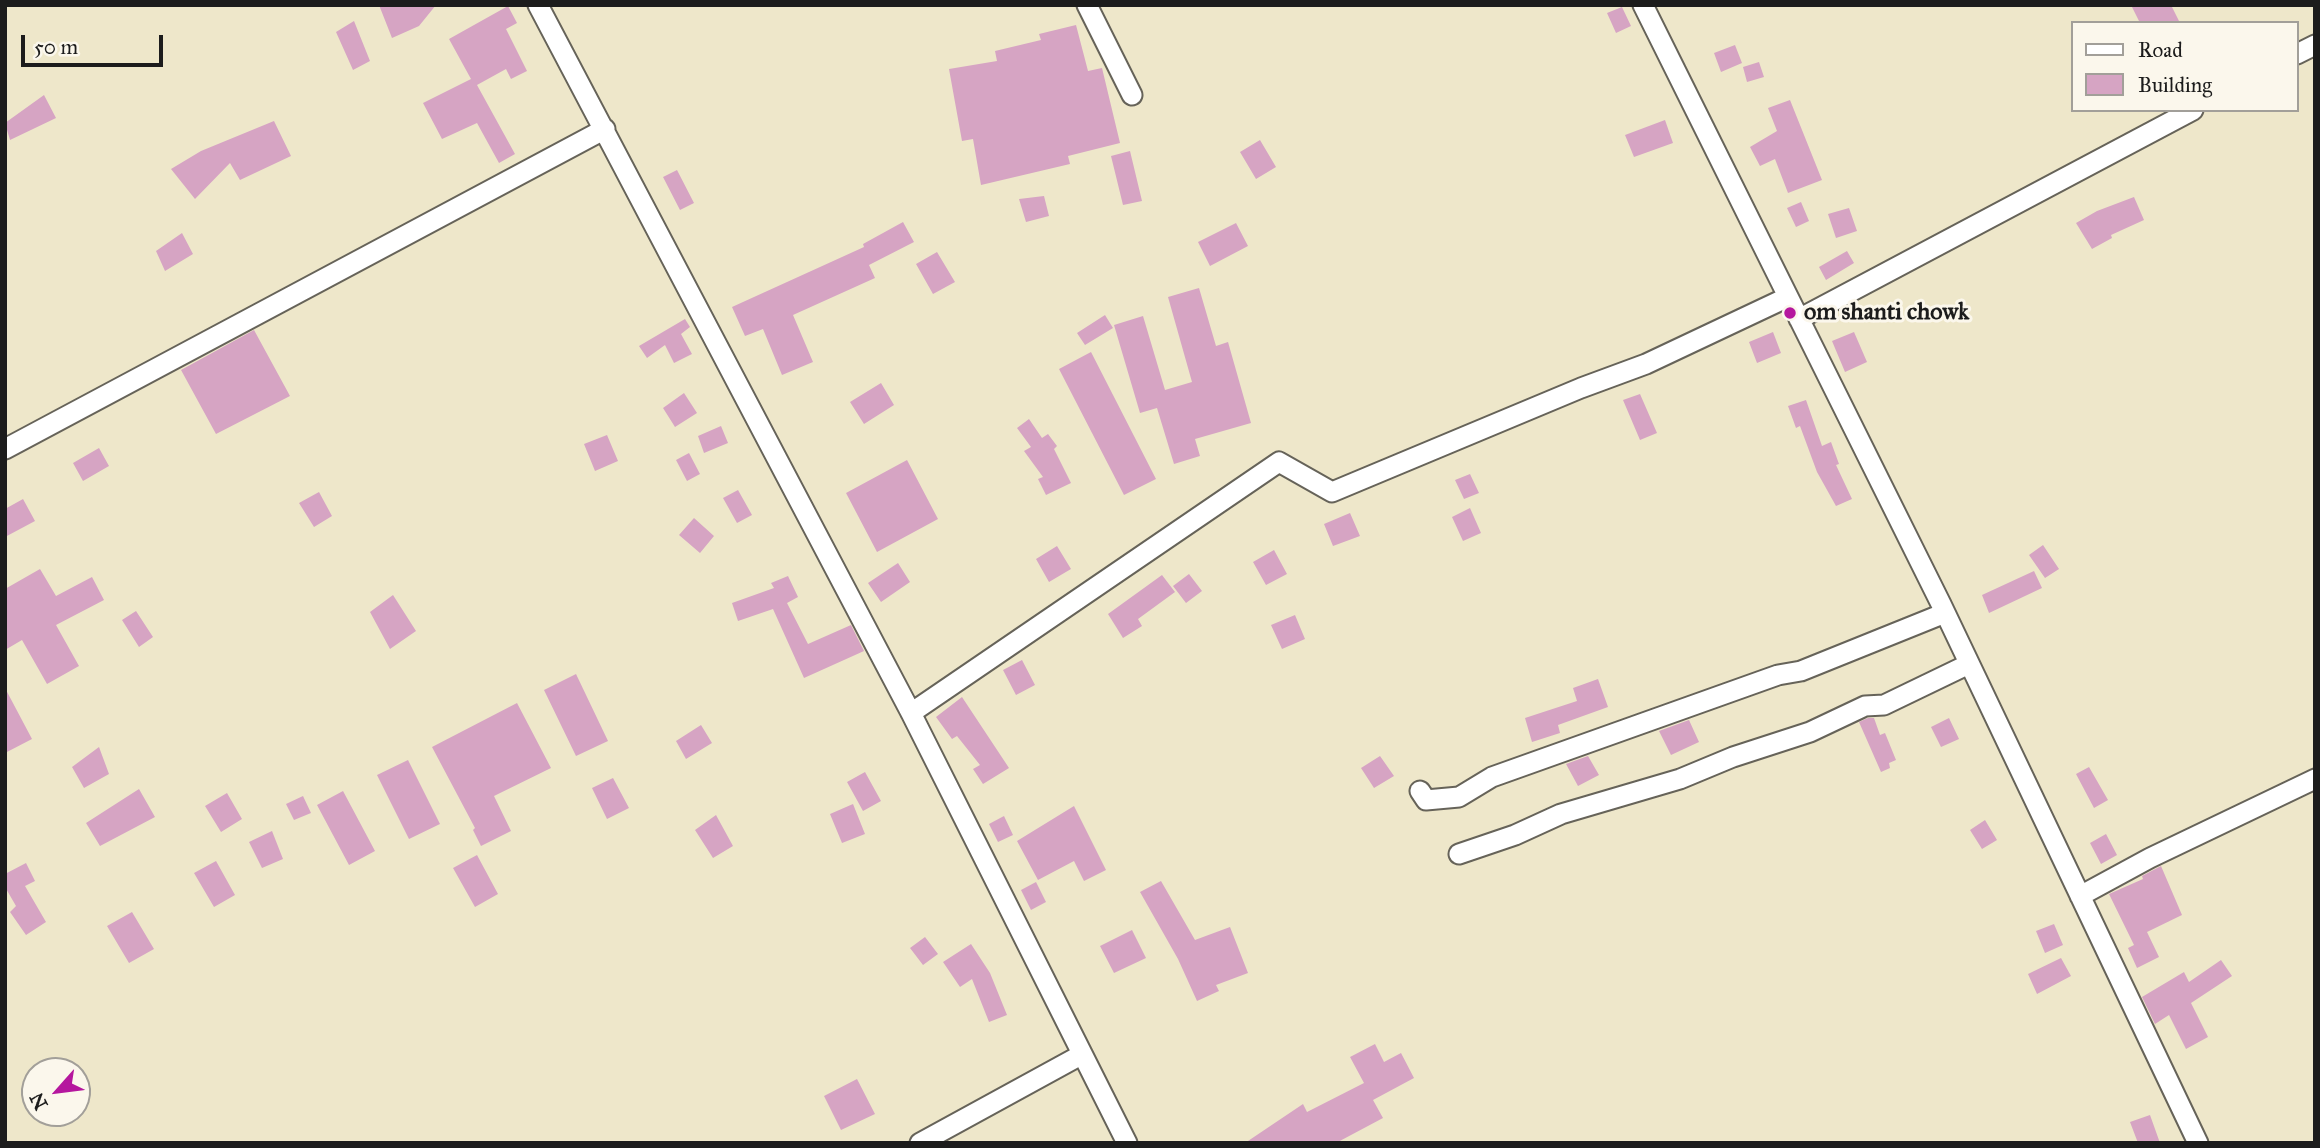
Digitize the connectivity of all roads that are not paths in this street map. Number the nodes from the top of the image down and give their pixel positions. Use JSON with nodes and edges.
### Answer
{"nodes":[{"id":1,"x":538,"y":5,"type":"edge"},
{"id":2,"x":1087,"y":5,"type":"edge"},
{"id":3,"x":1643,"y":5,"type":"edge"},
{"id":4,"x":2315,"y":45,"type":"edge"},
{"id":5,"x":2299,"y":53,"type":"edge"},
{"id":6,"x":1132,"y":95,"type":"dead end"},
{"id":7,"x":2189,"y":112,"type":"edge"},
{"id":8,"x":605,"y":129,"type":"junction"},
{"id":9,"x":1788,"y":297,"type":"junction"},
{"id":10,"x":1799,"y":319,"type":"junction"},
{"id":11,"x":5,"y":449,"type":"edge"},
{"id":12,"x":1945,"y":613,"type":"junction"},
{"id":13,"x":1969,"y":664,"type":"junction"},
{"id":14,"x":911,"y":713,"type":"junction"},
{"id":15,"x":2315,"y":779,"type":"edge"},
{"id":16,"x":1420,"y":791,"type":"dead end"},
{"id":17,"x":1459,"y":855,"type":"dead end"},
{"id":18,"x":2080,"y":896,"type":"junction"},
{"id":19,"x":1081,"y":1055,"type":"junction"},
{"id":20,"x":920,"y":1143,"type":"edge"},
{"id":21,"x":1128,"y":1143,"type":"edge"},
{"id":22,"x":2198,"y":1143,"type":"edge"}],
"edges":[{"from":1,"to":8,"type":"street"},
{"from":2,"to":6,"type":"street"},
{"from":3,"to":9,"type":"street"},
{"from":4,"to":5,"type":"street"},
{"from":7,"to":10,"type":"street"},
{"from":8,"to":11,"type":"street"},
{"from":8,"to":14,"type":"street"},
{"from":9,"to":10,"type":"street"},
{"from":9,"to":14,"type":"street"},
{"from":10,"to":12,"type":"street"},
{"from":12,"to":13,"type":"street"},
{"from":12,"to":16,"type":"street"},
{"from":13,"to":17,"type":"street"},
{"from":13,"to":18,"type":"street"},
{"from":14,"to":19,"type":"street"},
{"from":15,"to":18,"type":"street"},
{"from":18,"to":22,"type":"street"},
{"from":19,"to":20,"type":"street"},
{"from":19,"to":21,"type":"street"}]}
